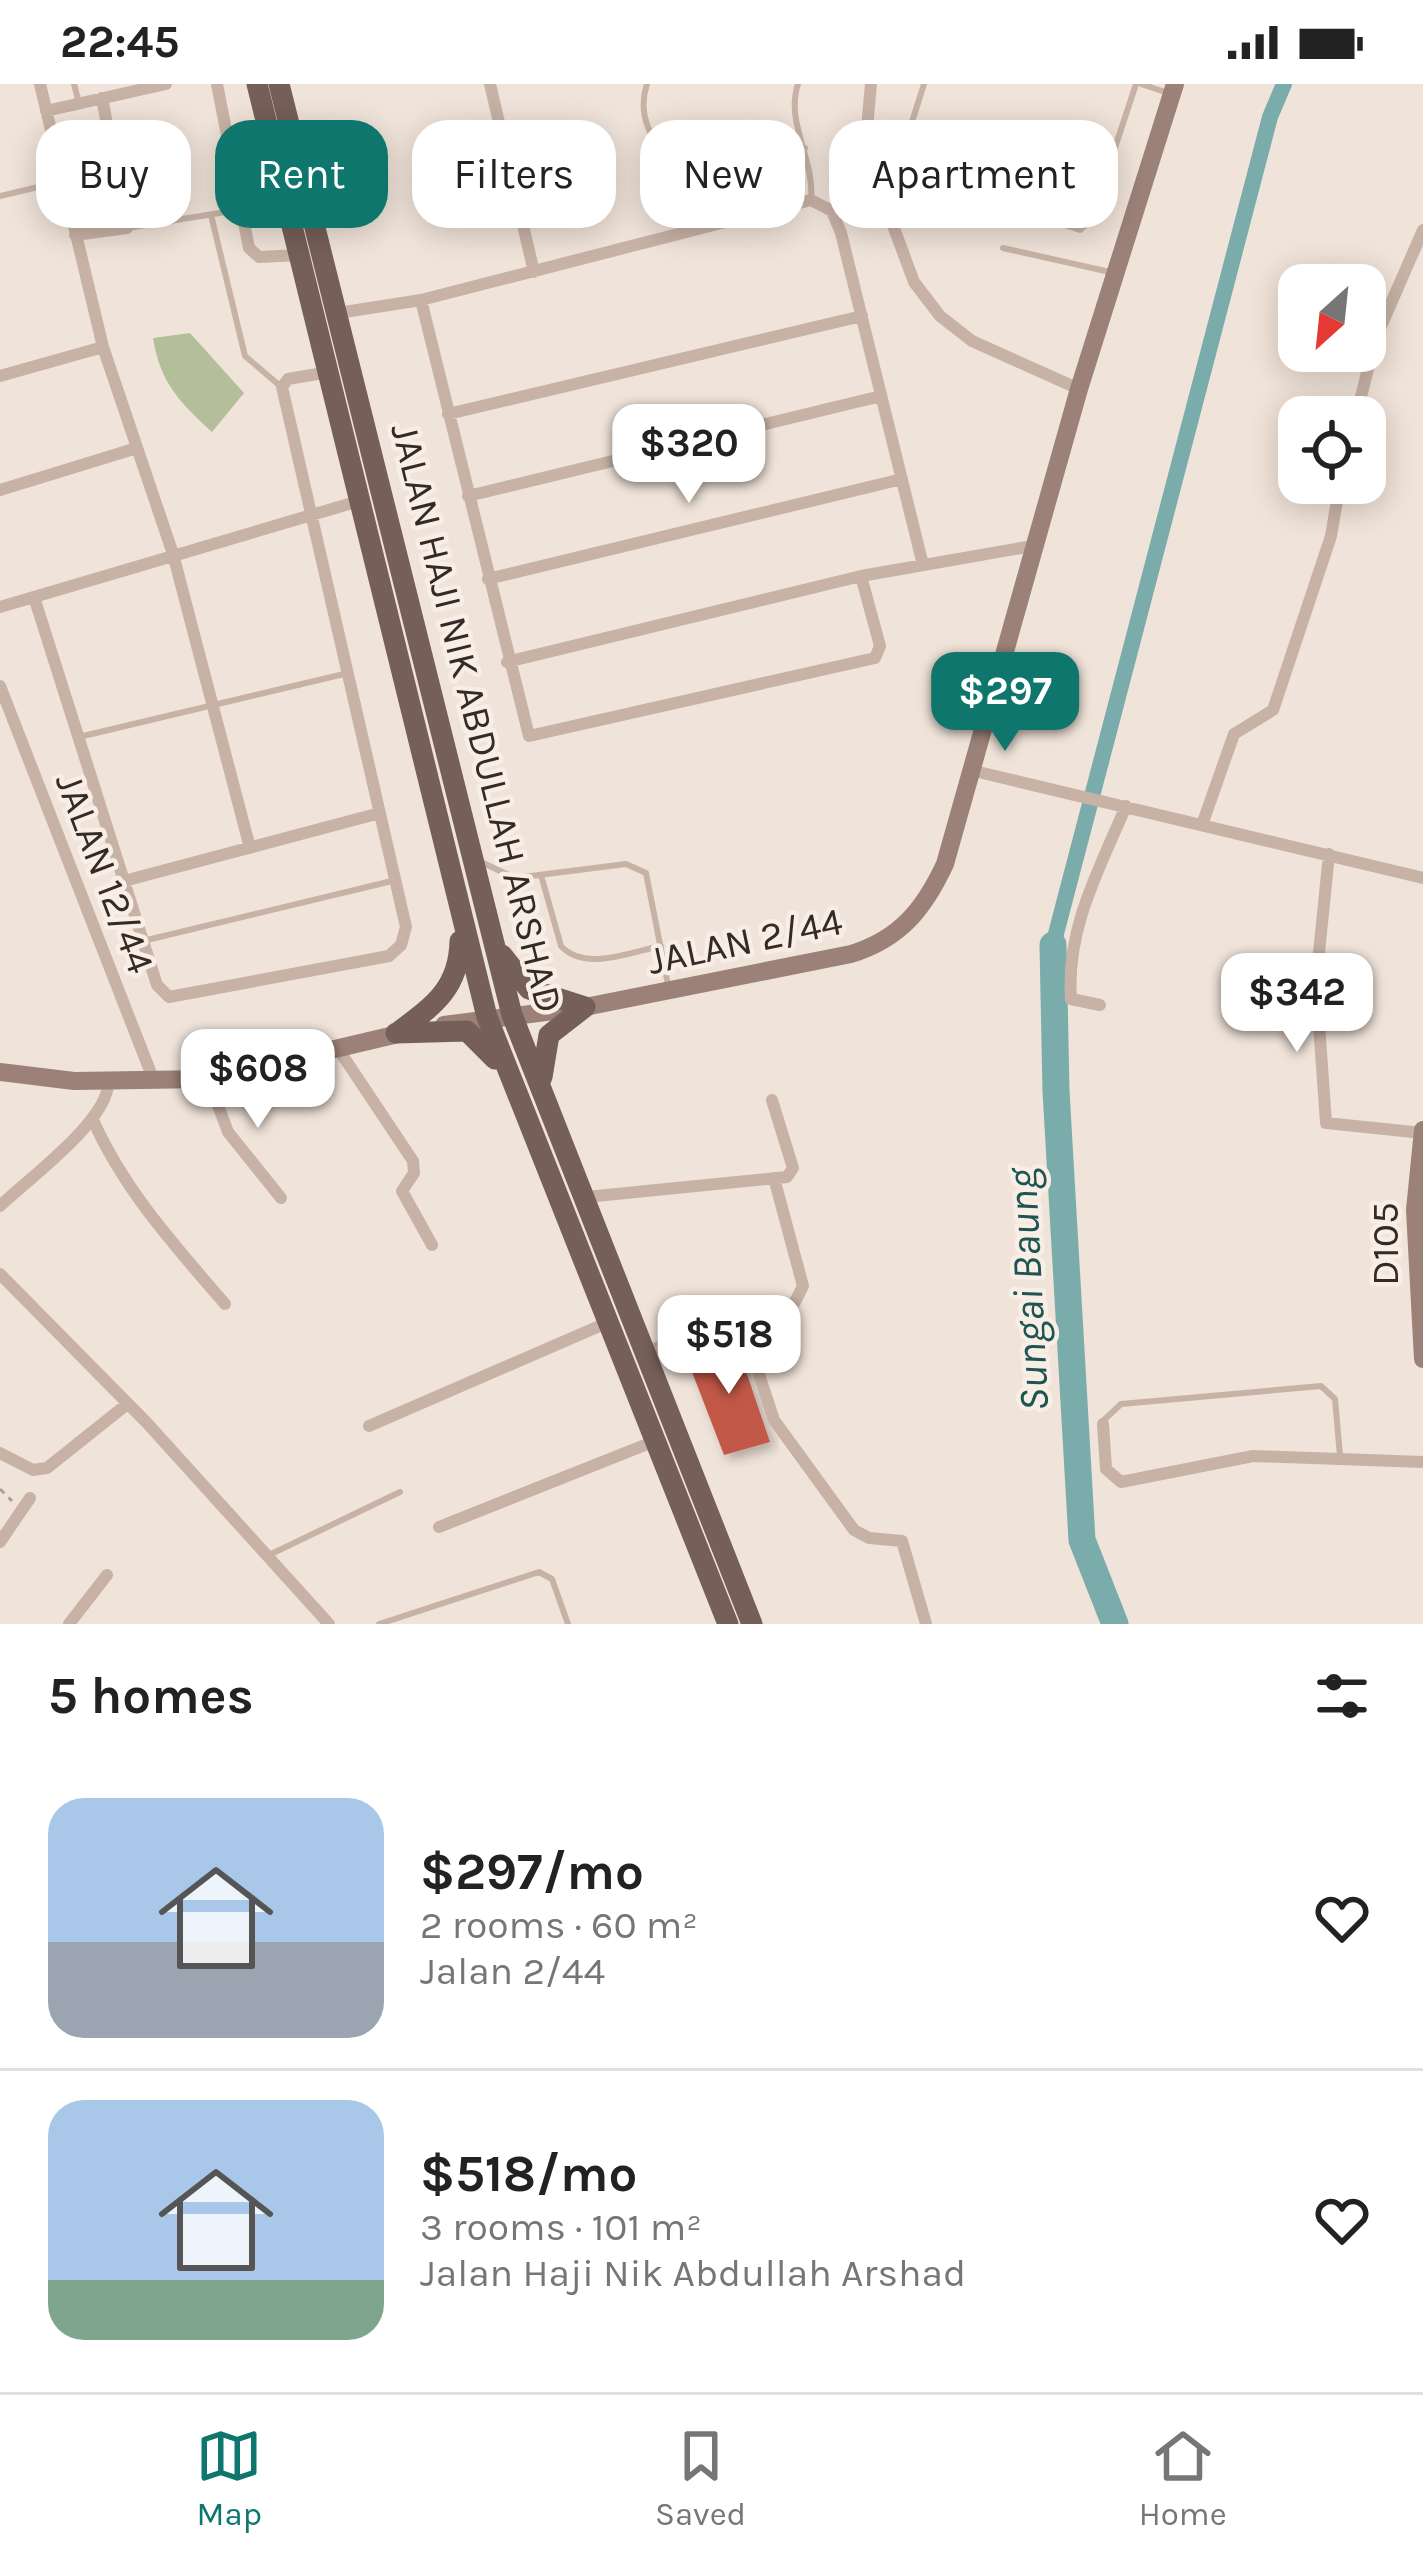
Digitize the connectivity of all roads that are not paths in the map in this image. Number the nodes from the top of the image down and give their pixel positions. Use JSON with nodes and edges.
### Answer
{"nodes":[{"id":1,"x":40,"y":84,"type":"edge"},
{"id":2,"x":74,"y":84,"type":"edge"},
{"id":3,"x":166,"y":84,"type":"edge"},
{"id":4,"x":217,"y":84,"type":"edge"},
{"id":5,"x":257,"y":84,"type":"edge"},
{"id":6,"x":279,"y":84,"type":"edge"},
{"id":7,"x":490,"y":84,"type":"edge"},
{"id":8,"x":647,"y":84,"type":"edge"},
{"id":9,"x":798,"y":84,"type":"edge"},
{"id":10,"x":871,"y":84,"type":"edge"},
{"id":11,"x":924,"y":84,"type":"edge"},
{"id":12,"x":1138,"y":84,"type":"edge"},
{"id":13,"x":1173,"y":89,"type":"edge"},
{"id":14,"x":102,"y":98,"type":"junction"},
{"id":15,"x":80,"y":103,"type":"junction"},
{"id":16,"x":46,"y":111,"type":"junction"},
{"id":17,"x":48,"y":120,"type":"edge"},
{"id":18,"x":106,"y":120,"type":"edge"},
{"id":19,"x":224,"y":120,"type":"edge"},
{"id":20,"x":642,"y":120,"type":"edge"},
{"id":21,"x":795,"y":120,"type":"edge"},
{"id":22,"x":805,"y":148,"type":"edge"},
{"id":23,"x":36,"y":187,"type":"edge"},
{"id":24,"x":0,"y":196,"type":"edge"},
{"id":25,"x":811,"y":200,"type":"junction"},
{"id":26,"x":215,"y":214,"type":"edge"},
{"id":27,"x":212,"y":215,"type":"junction"},
{"id":28,"x":191,"y":218,"type":"edge"},
{"id":29,"x":73,"y":228,"type":"edge"},
{"id":30,"x":128,"y":228,"type":"edge"},
{"id":31,"x":246,"y":228,"type":"edge"},
{"id":32,"x":1423,"y":230,"type":"edge"},
{"id":33,"x":75,"y":235,"type":"junction"},
{"id":34,"x":1003,"y":248,"type":"dead end"},
{"id":35,"x":300,"y":255,"type":"junction"},
{"id":36,"x":534,"y":272,"type":"junction"},
{"id":37,"x":1114,"y":273,"type":"junction"},
{"id":38,"x":421,"y":300,"type":"junction"},
{"id":39,"x":338,"y":313,"type":"junction"},
{"id":40,"x":862,"y":316,"type":"junction"},
{"id":41,"x":103,"y":346,"type":"junction"},
{"id":42,"x":329,"y":372,"type":"junction"},
{"id":43,"x":0,"y":376,"type":"edge"},
{"id":44,"x":282,"y":387,"type":"junction"},
{"id":45,"x":1079,"y":389,"type":"junction"},
{"id":46,"x":881,"y":396,"type":"junction"},
{"id":47,"x":1361,"y":396,"type":"edge"},
{"id":48,"x":448,"y":414,"type":"junction"},
{"id":49,"x":137,"y":448,"type":"junction"},
{"id":50,"x":902,"y":479,"type":"junction"},
{"id":51,"x":0,"y":490,"type":"edge"},
{"id":52,"x":468,"y":496,"type":"junction"},
{"id":53,"x":359,"y":501,"type":"junction"},
{"id":54,"x":1336,"y":504,"type":"edge"},
{"id":55,"x":312,"y":514,"type":"junction"},
{"id":56,"x":1039,"y":545,"type":"junction"},
{"id":57,"x":173,"y":554,"type":"junction"},
{"id":58,"x":923,"y":565,"type":"junction"},
{"id":59,"x":861,"y":576,"type":"junction"},
{"id":60,"x":488,"y":579,"type":"junction"},
{"id":61,"x":34,"y":597,"type":"junction"},
{"id":62,"x":0,"y":607,"type":"edge"},
{"id":63,"x":507,"y":662,"type":"junction"},
{"id":64,"x":348,"y":673,"type":"junction"},
{"id":65,"x":0,"y":686,"type":"edge"},
{"id":66,"x":212,"y":705,"type":"junction"},
{"id":67,"x":79,"y":736,"type":"junction"},
{"id":68,"x":970,"y":770,"type":"junction"},
{"id":69,"x":1126,"y":806,"type":"junction"},
{"id":70,"x":380,"y":814,"type":"junction"},
{"id":71,"x":1203,"y":822,"type":"junction"},
{"id":72,"x":250,"y":848,"type":"junction"},
{"id":73,"x":1329,"y":854,"type":"junction"},
{"id":74,"x":472,"y":857,"type":"junction"},
{"id":75,"x":541,"y":874,"type":"junction"},
{"id":76,"x":1423,"y":878,"type":"edge"},
{"id":77,"x":395,"y":880,"type":"junction"},
{"id":78,"x":124,"y":881,"type":"junction"},
{"id":79,"x":460,"y":910,"type":"junction"},
{"id":80,"x":488,"y":934,"type":"junction"},
{"id":81,"x":143,"y":941,"type":"junction"},
{"id":82,"x":661,"y":946,"type":"junction"},
{"id":83,"x":669,"y":991,"type":"junction"},
{"id":84,"x":1100,"y":1005,"type":"dead end"},
{"id":85,"x":585,"y":1007,"type":"junction"},
{"id":86,"x":512,"y":1016,"type":"junction"},
{"id":87,"x":487,"y":1017,"type":"junction"},
{"id":88,"x":397,"y":1033,"type":"junction"},
{"id":89,"x":338,"y":1047,"type":"junction"},
{"id":90,"x":0,"y":1072,"type":"edge"},
{"id":91,"x":208,"y":1079,"type":"junction"},
{"id":92,"x":108,"y":1082,"type":"junction"},
{"id":93,"x":154,"y":1082,"type":"junction"},
{"id":94,"x":542,"y":1088,"type":"junction"},
{"id":95,"x":520,"y":1100,"type":"junction"},
{"id":96,"x":772,"y":1100,"type":"dead end"},
{"id":97,"x":93,"y":1120,"type":"junction"},
{"id":98,"x":1423,"y":1132,"type":"edge"},
{"id":99,"x":774,"y":1178,"type":"junction"},
{"id":100,"x":281,"y":1198,"type":"dead end"},
{"id":101,"x":586,"y":1198,"type":"junction"},
{"id":102,"x":0,"y":1206,"type":"edge"},
{"id":103,"x":1419,"y":1221,"type":"edge"},
{"id":104,"x":432,"y":1245,"type":"dead end"},
{"id":105,"x":0,"y":1274,"type":"edge"},
{"id":106,"x":225,"y":1304,"type":"dead end"},
{"id":107,"x":741,"y":1320,"type":"junction"},
{"id":108,"x":612,"y":1321,"type":"junction"},
{"id":109,"x":645,"y":1352,"type":"junction"},
{"id":110,"x":1423,"y":1359,"type":"edge"},
{"id":111,"x":126,"y":1405,"type":"junction"},
{"id":112,"x":1103,"y":1424,"type":"joint"},
{"id":113,"x":369,"y":1426,"type":"dead end"},
{"id":114,"x":656,"y":1441,"type":"junction"},
{"id":115,"x":0,"y":1453,"type":"edge"},
{"id":116,"x":1340,"y":1456,"type":"junction"},
{"id":117,"x":1423,"y":1462,"type":"edge"},
{"id":118,"x":400,"y":1492,"type":"dead end"},
{"id":119,"x":30,"y":1498,"type":"dead end"},
{"id":120,"x":440,"y":1527,"type":"dead end"},
{"id":121,"x":0,"y":1542,"type":"edge"},
{"id":122,"x":268,"y":1556,"type":"junction"},
{"id":123,"x":107,"y":1576,"type":"dead end"},
{"id":124,"x":69,"y":1624,"type":"edge"},
{"id":125,"x":329,"y":1624,"type":"edge"},
{"id":126,"x":379,"y":1624,"type":"edge"},
{"id":127,"x":568,"y":1624,"type":"edge"},
{"id":128,"x":728,"y":1624,"type":"edge"},
{"id":129,"x":752,"y":1624,"type":"edge"},
{"id":130,"x":926,"y":1624,"type":"edge"}],
"edges":[{"from":1,"to":16,"type":"street"},
{"from":2,"to":15,"type":"lane"},
{"from":3,"to":14,"type":"street"},
{"from":4,"to":19,"type":"street"},
{"from":5,"to":35,"type":"main road","name":"JALAN HAJI NIK ABDULLAH ARSHAD"},
{"from":6,"to":39,"type":"main road","name":"JALAN HAJI NIK ABDULLAH ARSHAD"},
{"from":7,"to":36,"type":"street"},
{"from":8,"to":20,"type":"lane"},
{"from":9,"to":21,"type":"lane"},
{"from":10,"to":45,"type":"street"},
{"from":11,"to":12,"type":"lane"},
{"from":12,"to":13,"type":"lane"},
{"from":13,"to":37,"type":"street","name":"JALAN 2/44"},
{"from":14,"to":15,"type":"street"},
{"from":14,"to":18,"type":"street"},
{"from":15,"to":16,"type":"street"},
{"from":16,"to":17,"type":"street"},
{"from":22,"to":25,"type":"lane"},
{"from":23,"to":24,"type":"lane"},
{"from":25,"to":36,"type":"street"},
{"from":25,"to":40,"type":"street"},
{"from":26,"to":27,"type":"lane"},
{"from":27,"to":28,"type":"lane"},
{"from":27,"to":44,"type":"lane"},
{"from":29,"to":33,"type":"street"},
{"from":30,"to":33,"type":"street"},
{"from":31,"to":35,"type":"street"},
{"from":32,"to":47,"type":"street"},
{"from":33,"to":41,"type":"street"},
{"from":34,"to":37,"type":"lane"},
{"from":35,"to":42,"type":"main road","name":"JALAN HAJI NIK ABDULLAH ARSHAD"},
{"from":36,"to":38,"type":"street"},
{"from":37,"to":45,"type":"street","name":"JALAN 2/44"},
{"from":38,"to":39,"type":"street"},
{"from":38,"to":48,"type":"street"},
{"from":39,"to":74,"type":"main road","name":"JALAN HAJI NIK ABDULLAH ARSHAD"},
{"from":40,"to":46,"type":"street"},
{"from":40,"to":48,"type":"street"},
{"from":41,"to":43,"type":"street"},
{"from":41,"to":49,"type":"street"},
{"from":42,"to":44,"type":"street"},
{"from":42,"to":53,"type":"main road","name":"JALAN HAJI NIK ABDULLAH ARSHAD"},
{"from":44,"to":55,"type":"street"},
{"from":45,"to":56,"type":"street","name":"JALAN 2/44"},
{"from":46,"to":50,"type":"street"},
{"from":46,"to":52,"type":"street"},
{"from":48,"to":52,"type":"street"},
{"from":49,"to":51,"type":"street"},
{"from":49,"to":57,"type":"street"},
{"from":50,"to":58,"type":"street"},
{"from":50,"to":60,"type":"street"},
{"from":52,"to":60,"type":"street"},
{"from":53,"to":55,"type":"street"},
{"from":53,"to":79,"type":"main road","name":"JALAN HAJI NIK ABDULLAH ARSHAD"},
{"from":54,"to":71,"type":"street"},
{"from":55,"to":57,"type":"street"},
{"from":55,"to":64,"type":"street"},
{"from":56,"to":58,"type":"street"},
{"from":56,"to":68,"type":"street","name":"JALAN 2/44"},
{"from":57,"to":61,"type":"street"},
{"from":57,"to":66,"type":"street"},
{"from":58,"to":59,"type":"street"},
{"from":59,"to":63,"type":"street"},
{"from":59,"to":63,"type":"street"},
{"from":60,"to":63,"type":"street"},
{"from":61,"to":62,"type":"street"},
{"from":61,"to":67,"type":"street"},
{"from":64,"to":66,"type":"lane"},
{"from":64,"to":70,"type":"street"},
{"from":65,"to":93,"type":"street","name":"JALAN 12/44"},
{"from":66,"to":67,"type":"lane"},
{"from":66,"to":72,"type":"street"},
{"from":67,"to":78,"type":"street"},
{"from":68,"to":69,"type":"street"},
{"from":68,"to":83,"type":"street","name":"JALAN 2/44"},
{"from":69,"to":71,"type":"street"},
{"from":69,"to":84,"type":"street"},
{"from":70,"to":72,"type":"street"},
{"from":70,"to":77,"type":"street"},
{"from":71,"to":73,"type":"street"},
{"from":72,"to":78,"type":"street"},
{"from":73,"to":76,"type":"street"},
{"from":73,"to":98,"type":"street"},
{"from":74,"to":75,"type":"lane"},
{"from":74,"to":80,"type":"main road","name":"JALAN HAJI NIK ABDULLAH ARSHAD"},
{"from":75,"to":82,"type":"lane"},
{"from":75,"to":82,"type":"lane"},
{"from":77,"to":81,"type":"lane"},
{"from":77,"to":81,"type":"street"},
{"from":78,"to":81,"type":"street"},
{"from":79,"to":87,"type":"main road","name":"JALAN HAJI NIK ABDULLAH ARSHAD"},
{"from":79,"to":88,"type":"main road"},
{"from":80,"to":85,"type":"main road"},
{"from":80,"to":86,"type":"main road","name":"JALAN HAJI NIK ABDULLAH ARSHAD"},
{"from":82,"to":83,"type":"lane"},
{"from":83,"to":85,"type":"street","name":"JALAN 2/44"},
{"from":85,"to":86,"type":"street","name":"JALAN 2/44"},
{"from":85,"to":94,"type":"main road"},
{"from":86,"to":87,"type":"street","name":"JALAN 2/44"},
{"from":86,"to":94,"type":"main road","name":"JALAN HAJI NIK ABDULLAH ARSHAD"},
{"from":87,"to":88,"type":"street","name":"JALAN 2/44"},
{"from":87,"to":95,"type":"main road","name":"JALAN HAJI NIK ABDULLAH ARSHAD"},
{"from":88,"to":89,"type":"street","name":"JALAN 2/44"},
{"from":88,"to":95,"type":"main road"},
{"from":89,"to":91,"type":"street","name":"JALAN 2/44"},
{"from":89,"to":104,"type":"street"},
{"from":90,"to":92,"type":"street","name":"JALAN 2/44"},
{"from":91,"to":93,"type":"street","name":"JALAN 2/44"},
{"from":91,"to":100,"type":"street"},
{"from":92,"to":93,"type":"street","name":"JALAN 2/44"},
{"from":92,"to":97,"type":"street"},
{"from":94,"to":101,"type":"main road","name":"JALAN HAJI NIK ABDULLAH ARSHAD"},
{"from":95,"to":108,"type":"main road","name":"JALAN HAJI NIK ABDULLAH ARSHAD"},
{"from":96,"to":99,"type":"street"},
{"from":97,"to":102,"type":"street"},
{"from":97,"to":106,"type":"street"},
{"from":98,"to":103,"type":"street","name":"D105"},
{"from":99,"to":101,"type":"street"},
{"from":99,"to":107,"type":"street"},
{"from":101,"to":109,"type":"main road","name":"JALAN HAJI NIK ABDULLAH ARSHAD"},
{"from":103,"to":110,"type":"street","name":"D105"},
{"from":105,"to":111,"type":"street"},
{"from":107,"to":109,"type":"street"},
{"from":107,"to":130,"type":"street"},
{"from":108,"to":113,"type":"street"},
{"from":108,"to":114,"type":"main road","name":"JALAN HAJI NIK ABDULLAH ARSHAD"},
{"from":109,"to":129,"type":"main road","name":"JALAN HAJI NIK ABDULLAH ARSHAD"},
{"from":111,"to":115,"type":"street"},
{"from":111,"to":122,"type":"street"},
{"from":112,"to":116,"type":"street"},
{"from":112,"to":116,"type":"lane"},
{"from":114,"to":120,"type":"street"},
{"from":114,"to":128,"type":"main road","name":"JALAN HAJI NIK ABDULLAH ARSHAD"},
{"from":116,"to":117,"type":"street"},
{"from":118,"to":122,"type":"lane"},
{"from":119,"to":121,"type":"street"},
{"from":122,"to":125,"type":"street"},
{"from":123,"to":124,"type":"street"},
{"from":126,"to":127,"type":"lane"}]}
